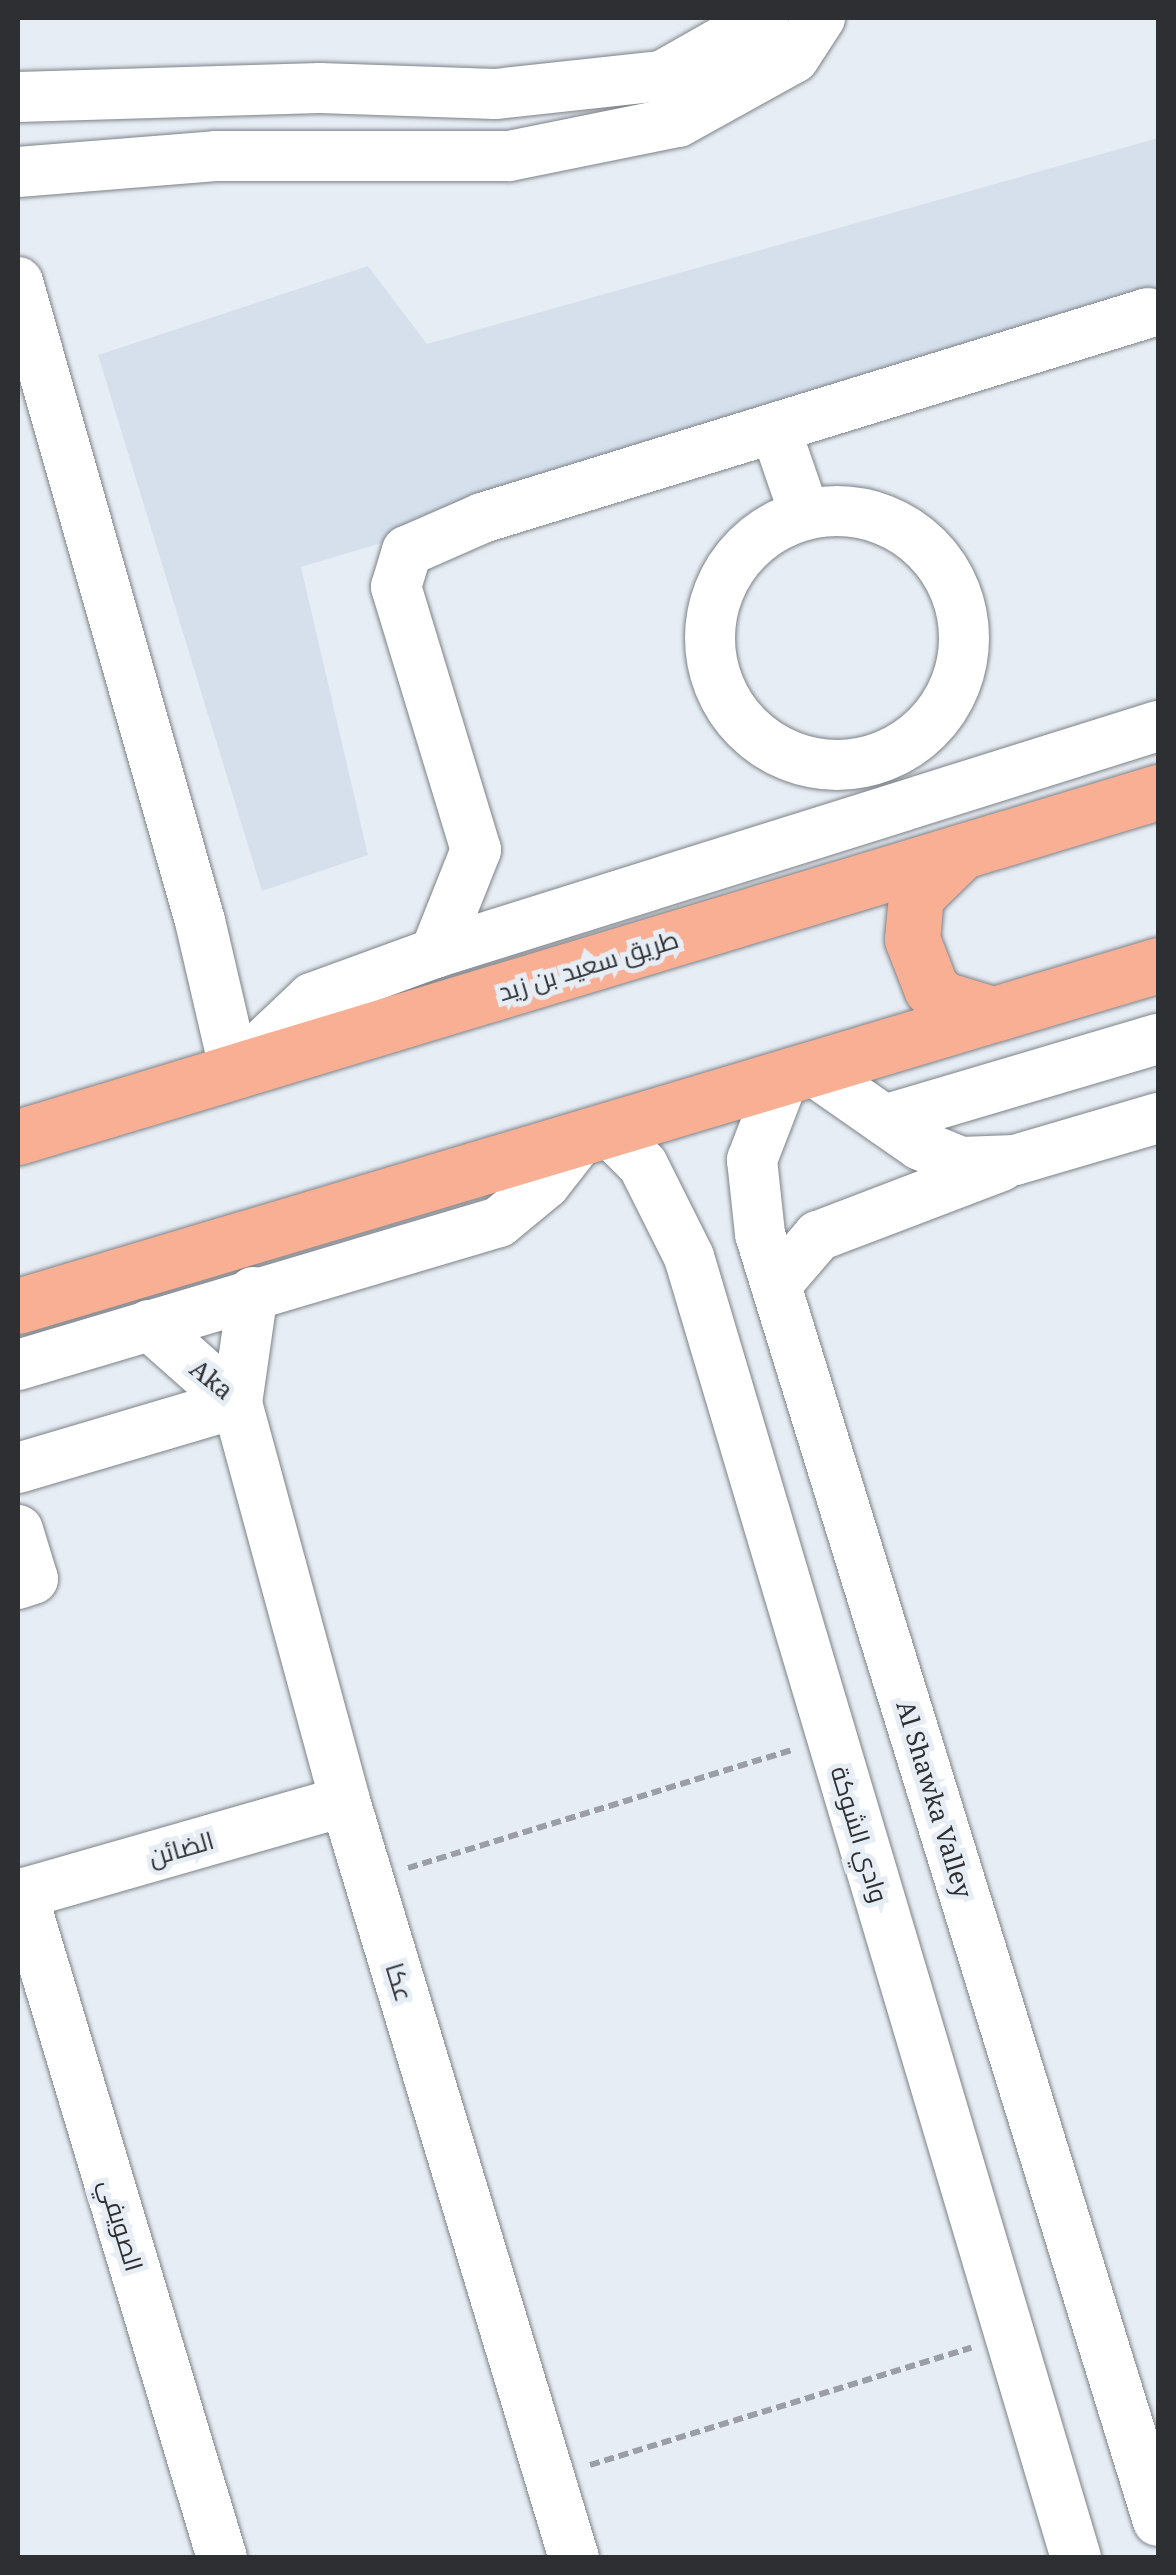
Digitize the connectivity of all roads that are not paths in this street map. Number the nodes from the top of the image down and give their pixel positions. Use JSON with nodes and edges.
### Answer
{"nodes":[{"id":1,"x":764,"y":18,"type":"edge"},
{"id":2,"x":820,"y":18,"type":"edge"},
{"id":3,"x":18,"y":98,"type":"edge"},
{"id":4,"x":18,"y":172,"type":"edge"},
{"id":5,"x":18,"y":282,"type":"edge"},
{"id":6,"x":1155,"y":315,"type":"edge"},
{"id":7,"x":776,"y":428,"type":"junction"},
{"id":8,"x":805,"y":514,"type":"junction"},
{"id":9,"x":1158,"y":726,"type":"edge"},
{"id":10,"x":867,"y":763,"type":"junction"},
{"id":11,"x":1158,"y":792,"type":"edge"},
{"id":12,"x":885,"y":812,"type":"junction"},
{"id":13,"x":962,"y":852,"type":"junction"},
{"id":14,"x":435,"y":952,"type":"junction"},
{"id":15,"x":1158,"y":965,"type":"edge"},
{"id":16,"x":992,"y":1014,"type":"junction"},
{"id":17,"x":1158,"y":1039,"type":"edge"},
{"id":18,"x":235,"y":1072,"type":"junction"},
{"id":19,"x":798,"y":1073,"type":"junction"},
{"id":20,"x":1158,"y":1118,"type":"edge"},
{"id":21,"x":884,"y":1120,"type":"junction"},
{"id":22,"x":594,"y":1134,"type":"junction"},
{"id":23,"x":18,"y":1137,"type":"edge"},
{"id":24,"x":1015,"y":1160,"type":"junction"},
{"id":25,"x":760,"y":1234,"type":"junction"},
{"id":26,"x":689,"y":1257,"type":"junction"},
{"id":27,"x":776,"y":1285,"type":"junction"},
{"id":28,"x":254,"y":1292,"type":"junction"},
{"id":29,"x":18,"y":1306,"type":"edge"},
{"id":30,"x":148,"y":1325,"type":"junction"},
{"id":31,"x":18,"y":1365,"type":"edge"},
{"id":32,"x":237,"y":1402,"type":"junction"},
{"id":33,"x":18,"y":1468,"type":"edge"},
{"id":34,"x":18,"y":1530,"type":"edge"},
{"id":35,"x":18,"y":1584,"type":"edge"},
{"id":36,"x":345,"y":1800,"type":"junction"},
{"id":37,"x":20,"y":1894,"type":"edge"},
{"id":38,"x":1158,"y":2521,"type":"edge"},
{"id":39,"x":222,"y":2558,"type":"edge"},
{"id":40,"x":574,"y":2558,"type":"edge"},
{"id":41,"x":1076,"y":2558,"type":"edge"}],
"edges":[{"from":1,"to":3,"type":"street"},
{"from":2,"to":4,"type":"street"},
{"from":5,"to":18,"type":"street"},
{"from":6,"to":7,"type":"street"},
{"from":7,"to":8,"type":"street"},
{"from":7,"to":14,"type":"street"},
{"from":8,"to":10,"type":"street"},
{"from":8,"to":10,"type":"street"},
{"from":9,"to":12,"type":"street"},
{"from":10,"to":12,"type":"street"},
{"from":11,"to":13,"type":"main road","name":"طريق سعيد بن زيد"},
{"from":12,"to":14,"type":"street"},
{"from":13,"to":16,"type":"main road"},
{"from":13,"to":18,"type":"main road","name":"طريق سعيد بن زيد"},
{"from":14,"to":18,"type":"street"},
{"from":15,"to":16,"type":"main road"},
{"from":16,"to":19,"type":"main road"},
{"from":17,"to":21,"type":"street"},
{"from":18,"to":23,"type":"main road","name":"طريق سعيد بن زيد"},
{"from":19,"to":21,"type":"street"},
{"from":19,"to":22,"type":"main road"},
{"from":19,"to":25,"type":"street","name":"Al Shawka Valley"},
{"from":20,"to":24,"type":"street"},
{"from":21,"to":24,"type":"street"},
{"from":22,"to":26,"type":"street","name":"وادي الشوكة"},
{"from":22,"to":28,"type":"street"},
{"from":22,"to":29,"type":"main road"},
{"from":24,"to":27,"type":"street"},
{"from":25,"to":26,"type":"street"},
{"from":25,"to":27,"type":"street","name":"Al Shawka Valley"},
{"from":26,"to":41,"type":"street","name":"وادي الشوكة"},
{"from":27,"to":38,"type":"street","name":"Al Shawka Valley"},
{"from":28,"to":30,"type":"street"},
{"from":28,"to":32,"type":"street","name":"Aka"},
{"from":30,"to":31,"type":"street"},
{"from":30,"to":32,"type":"street","name":"Aka"},
{"from":32,"to":33,"type":"street"},
{"from":32,"to":36,"type":"street","name":"عكا"},
{"from":34,"to":35,"type":"street"},
{"from":36,"to":37,"type":"street","name":"الضائن"},
{"from":36,"to":40,"type":"street","name":"عكا"},
{"from":37,"to":39,"type":"street","name":"الصويفي"}]}
